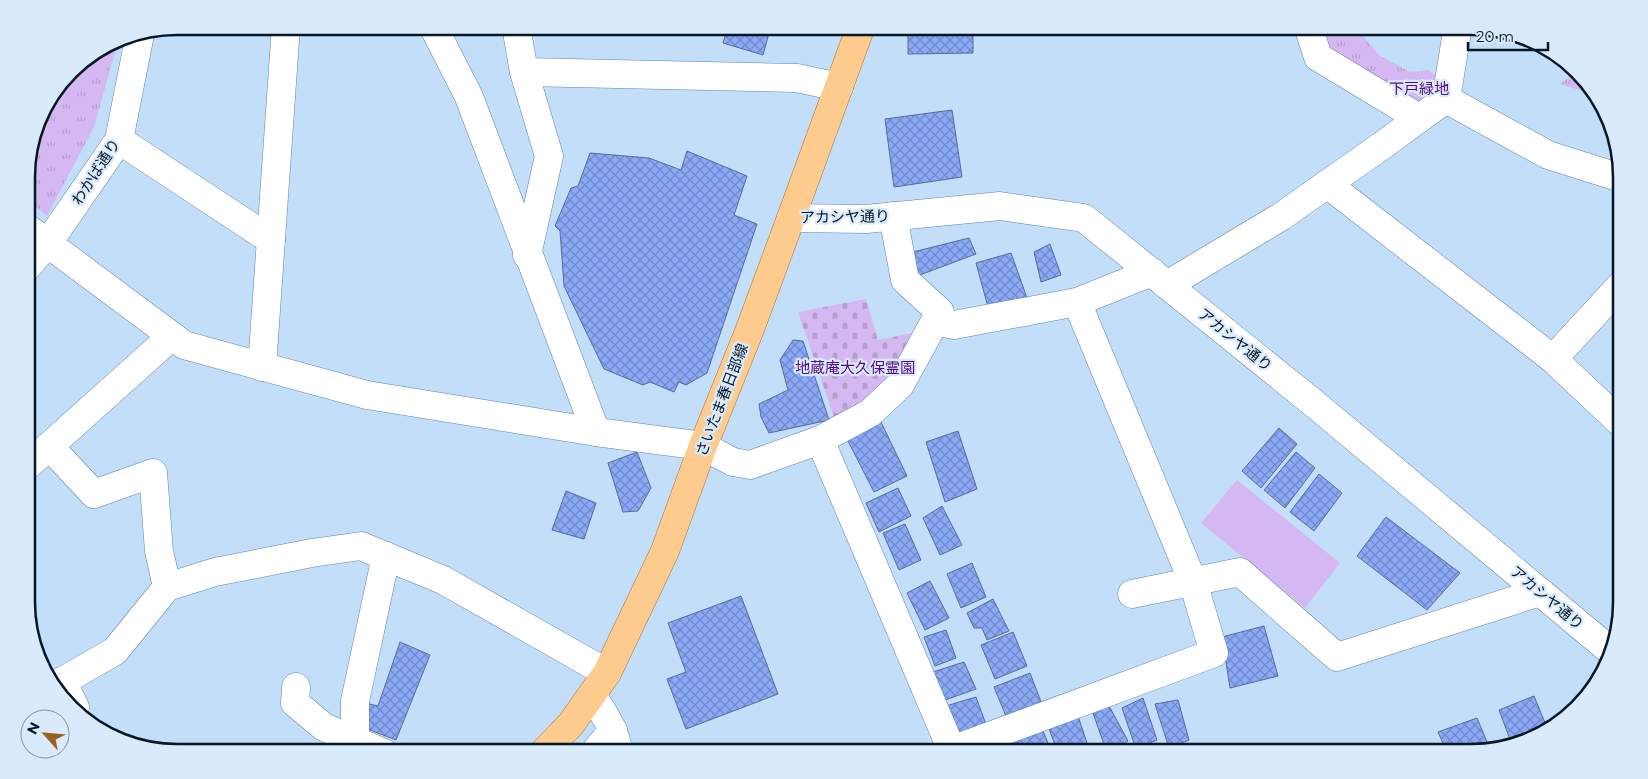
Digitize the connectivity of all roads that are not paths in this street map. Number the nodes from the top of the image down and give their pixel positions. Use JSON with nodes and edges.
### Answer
{"nodes":[{"id":1,"x":285,"y":35,"type":"edge"},
{"id":2,"x":438,"y":35,"type":"edge"},
{"id":3,"x":518,"y":35,"type":"edge"},
{"id":4,"x":857,"y":35,"type":"edge"},
{"id":5,"x":1311,"y":35,"type":"edge"},
{"id":6,"x":1456,"y":35,"type":"edge"},
{"id":7,"x":139,"y":41,"type":"edge"},
{"id":8,"x":524,"y":72,"type":"junction"},
{"id":9,"x":839,"y":87,"type":"junction"},
{"id":10,"x":1446,"y":98,"type":"junction"},
{"id":11,"x":1420,"y":118,"type":"junction"},
{"id":12,"x":119,"y":140,"type":"junction"},
{"id":13,"x":1613,"y":176,"type":"edge"},
{"id":14,"x":1327,"y":184,"type":"junction"},
{"id":15,"x":893,"y":216,"type":"junction"},
{"id":16,"x":791,"y":218,"type":"junction"},
{"id":17,"x":37,"y":235,"type":"edge"},
{"id":18,"x":272,"y":240,"type":"junction"},
{"id":19,"x":528,"y":255,"type":"junction"},
{"id":20,"x":1160,"y":279,"type":"junction"},
{"id":21,"x":1613,"y":294,"type":"edge"},
{"id":22,"x":1077,"y":302,"type":"junction"},
{"id":23,"x":935,"y":321,"type":"junction"},
{"id":24,"x":172,"y":336,"type":"junction"},
{"id":25,"x":1554,"y":359,"type":"junction"},
{"id":26,"x":262,"y":367,"type":"junction"},
{"id":27,"x":1613,"y":415,"type":"edge"},
{"id":28,"x":596,"y":432,"type":"junction"},
{"id":29,"x":820,"y":440,"type":"junction"},
{"id":30,"x":49,"y":446,"type":"junction"},
{"id":31,"x":703,"y":446,"type":"junction"},
{"id":32,"x":35,"y":459,"type":"edge"},
{"id":33,"x":386,"y":556,"type":"junction"},
{"id":34,"x":1193,"y":582,"type":"junction"},
{"id":35,"x":167,"y":587,"type":"junction"},
{"id":36,"x":1540,"y":592,"type":"junction"},
{"id":37,"x":1132,"y":594,"type":"dead end"},
{"id":38,"x":1605,"y":647,"type":"edge"},
{"id":39,"x":608,"y":672,"type":"junction"},
{"id":40,"x":60,"y":682,"type":"edge"},
{"id":41,"x":296,"y":687,"type":"dead end"},
{"id":42,"x":592,"y":696,"type":"junction"},
{"id":43,"x":355,"y":740,"type":"junction"},
{"id":44,"x":616,"y":741,"type":"edge"},
{"id":45,"x":364,"y":744,"type":"edge"},
{"id":46,"x":552,"y":744,"type":"edge"},
{"id":47,"x":949,"y":744,"type":"edge"},
{"id":48,"x":971,"y":744,"type":"edge"}],
"edges":[{"from":1,"to":18,"type":"street"},
{"from":2,"to":19,"type":"street"},
{"from":3,"to":8,"type":"street"},
{"from":4,"to":9,"type":"main road","name":"さいたま春日部線"},
{"from":5,"to":11,"type":"street"},
{"from":6,"to":10,"type":"street"},
{"from":7,"to":12,"type":"street","name":"わかば通り"},
{"from":8,"to":9,"type":"street"},
{"from":8,"to":19,"type":"street"},
{"from":9,"to":16,"type":"main road","name":"さいたま春日部線"},
{"from":10,"to":11,"type":"street"},
{"from":10,"to":13,"type":"street"},
{"from":11,"to":14,"type":"street"},
{"from":12,"to":17,"type":"street","name":"わかば通り"},
{"from":12,"to":18,"type":"street"},
{"from":14,"to":20,"type":"street"},
{"from":14,"to":25,"type":"street"},
{"from":15,"to":16,"type":"street","name":"アカシヤ通り"},
{"from":15,"to":20,"type":"street","name":"アカシヤ通り"},
{"from":15,"to":23,"type":"street"},
{"from":16,"to":31,"type":"main road","name":"さいたま春日部線"},
{"from":17,"to":24,"type":"street"},
{"from":18,"to":26,"type":"street"},
{"from":19,"to":28,"type":"street"},
{"from":20,"to":22,"type":"street"},
{"from":20,"to":36,"type":"street","name":"アカシヤ通り"},
{"from":21,"to":25,"type":"street"},
{"from":22,"to":23,"type":"street"},
{"from":22,"to":34,"type":"street"},
{"from":23,"to":29,"type":"street"},
{"from":24,"to":26,"type":"street"},
{"from":24,"to":30,"type":"street"},
{"from":25,"to":27,"type":"street"},
{"from":26,"to":28,"type":"street"},
{"from":28,"to":31,"type":"street"},
{"from":29,"to":31,"type":"street"},
{"from":29,"to":47,"type":"street"},
{"from":30,"to":32,"type":"street"},
{"from":30,"to":35,"type":"street"},
{"from":31,"to":39,"type":"main road","name":"さいたま春日部線"},
{"from":33,"to":35,"type":"street"},
{"from":33,"to":39,"type":"street"},
{"from":33,"to":43,"type":"street"},
{"from":34,"to":36,"type":"street"},
{"from":34,"to":37,"type":"street"},
{"from":34,"to":48,"type":"street"},
{"from":35,"to":40,"type":"street"},
{"from":36,"to":38,"type":"street","name":"アカシヤ通り"},
{"from":39,"to":42,"type":"main road","name":"さいたま春日部線"},
{"from":41,"to":43,"type":"street"},
{"from":42,"to":44,"type":"street"},
{"from":42,"to":46,"type":"main road","name":"さいたま春日部線"},
{"from":43,"to":45,"type":"street"}]}
